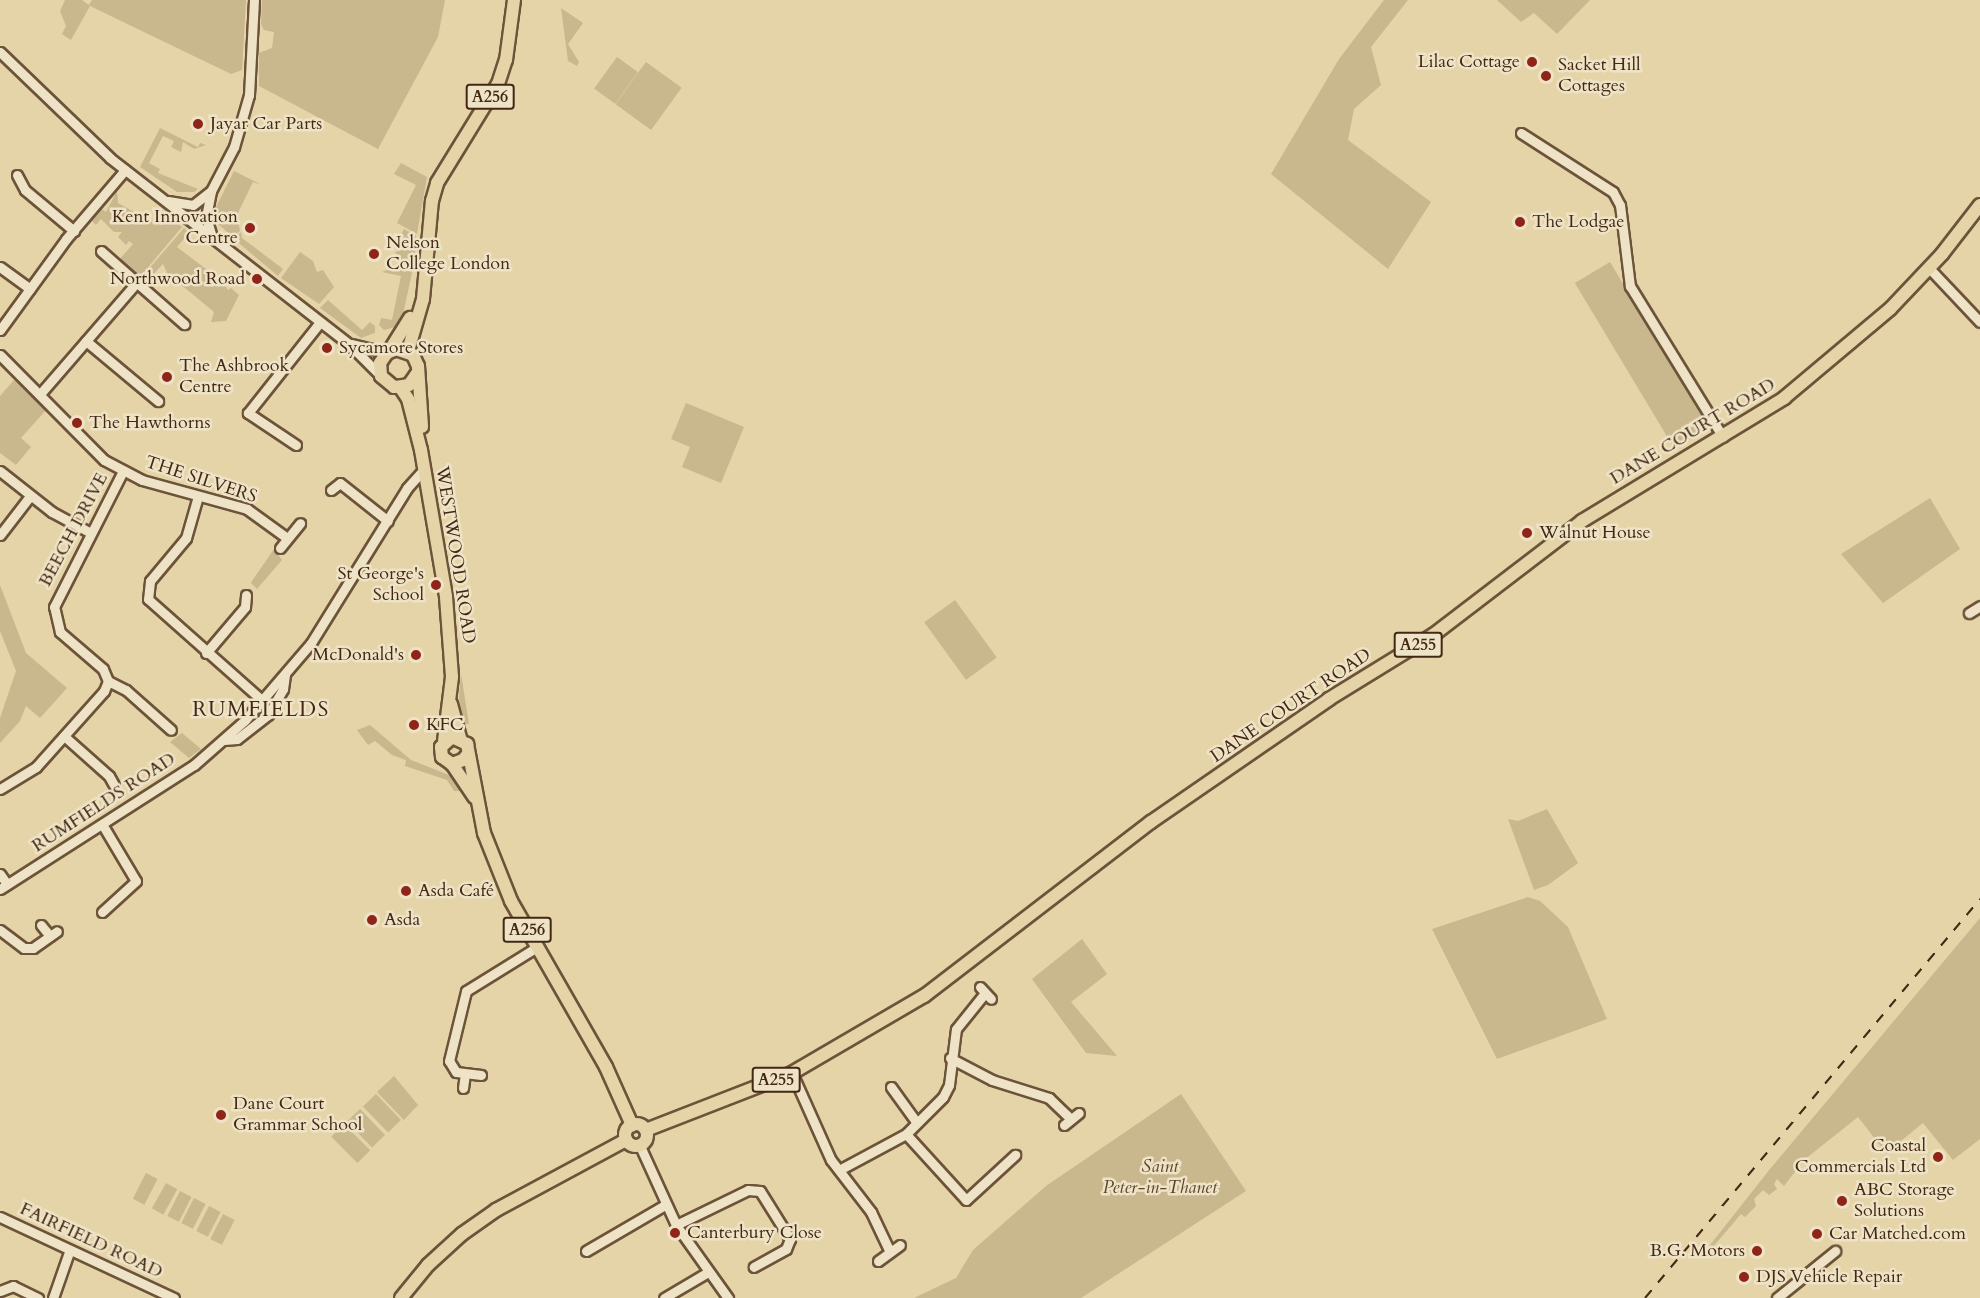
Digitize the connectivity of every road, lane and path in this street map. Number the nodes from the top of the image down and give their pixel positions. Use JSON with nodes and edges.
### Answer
{"nodes":[{"id":1,"x":254,"y":0,"type":"edge"},
{"id":2,"x":514,"y":0,"type":"edge"},
{"id":3,"x":0,"y":52,"type":"edge"},
{"id":4,"x":1521,"y":133,"type":"dead end"},
{"id":5,"x":126,"y":170,"type":"junction"},
{"id":6,"x":17,"y":175,"type":"dead end"},
{"id":7,"x":211,"y":191,"type":"junction"},
{"id":8,"x":163,"y":199,"type":"junction"},
{"id":9,"x":1980,"y":205,"type":"edge"},
{"id":10,"x":74,"y":231,"type":"junction"},
{"id":11,"x":212,"y":237,"type":"junction"},
{"id":12,"x":100,"y":251,"type":"dead end"},
{"id":13,"x":0,"y":267,"type":"edge"},
{"id":14,"x":1929,"y":268,"type":"junction"},
{"id":15,"x":136,"y":283,"type":"junction"},
{"id":16,"x":30,"y":290,"type":"junction"},
{"id":17,"x":422,"y":291,"type":"junction"},
{"id":18,"x":320,"y":321,"type":"junction"},
{"id":19,"x":1980,"y":322,"type":"edge"},
{"id":20,"x":184,"y":324,"type":"dead end"},
{"id":21,"x":0,"y":330,"type":"edge"},
{"id":22,"x":86,"y":341,"type":"junction"},
{"id":23,"x":349,"y":344,"type":"junction"},
{"id":24,"x":389,"y":351,"type":"junction"},
{"id":25,"x":408,"y":351,"type":"junction"},
{"id":26,"x":0,"y":355,"type":"edge"},
{"id":27,"x":418,"y":372,"type":"junction"},
{"id":28,"x":381,"y":376,"type":"junction"},
{"id":29,"x":400,"y":387,"type":"junction"},
{"id":30,"x":40,"y":394,"type":"junction"},
{"id":31,"x":158,"y":401,"type":"dead end"},
{"id":32,"x":1723,"y":437,"type":"junction"},
{"id":33,"x":296,"y":444,"type":"dead end"},
{"id":34,"x":421,"y":450,"type":"junction"},
{"id":35,"x":424,"y":469,"type":"junction"},
{"id":36,"x":0,"y":471,"type":"edge"},
{"id":37,"x":123,"y":471,"type":"junction"},
{"id":38,"x":332,"y":490,"type":"dead end"},
{"id":39,"x":30,"y":496,"type":"junction"},
{"id":40,"x":198,"y":496,"type":"junction"},
{"id":41,"x":388,"y":521,"type":"junction"},
{"id":42,"x":300,"y":523,"type":"dead end"},
{"id":43,"x":91,"y":532,"type":"junction"},
{"id":44,"x":0,"y":535,"type":"edge"},
{"id":45,"x":288,"y":538,"type":"junction"},
{"id":46,"x":280,"y":549,"type":"dead end"},
{"id":47,"x":246,"y":595,"type":"dead end"},
{"id":48,"x":1980,"y":606,"type":"edge"},
{"id":49,"x":1969,"y":613,"type":"dead end"},
{"id":50,"x":206,"y":653,"type":"junction"},
{"id":51,"x":285,"y":675,"type":"junction"},
{"id":52,"x":108,"y":681,"type":"junction"},
{"id":53,"x":450,"y":700,"type":"junction"},
{"id":54,"x":263,"y":701,"type":"junction"},
{"id":55,"x":171,"y":730,"type":"dead end"},
{"id":56,"x":64,"y":736,"type":"junction"},
{"id":57,"x":460,"y":738,"type":"junction"},
{"id":58,"x":223,"y":740,"type":"junction"},
{"id":59,"x":444,"y":741,"type":"junction"},
{"id":60,"x":468,"y":754,"type":"junction"},
{"id":61,"x":452,"y":764,"type":"junction"},
{"id":62,"x":114,"y":785,"type":"dead end"},
{"id":63,"x":0,"y":789,"type":"edge"},
{"id":64,"x":478,"y":806,"type":"junction"},
{"id":65,"x":102,"y":824,"type":"junction"},
{"id":66,"x":0,"y":874,"type":"edge"},
{"id":67,"x":3,"y":886,"type":"edge"},
{"id":68,"x":102,"y":912,"type":"dead end"},
{"id":69,"x":41,"y":925,"type":"dead end"},
{"id":70,"x":0,"y":930,"type":"edge"},
{"id":71,"x":537,"y":947,"type":"junction"},
{"id":72,"x":985,"y":993,"type":"dead end"},
{"id":73,"x":950,"y":1059,"type":"junction"},
{"id":74,"x":792,"y":1073,"type":"junction"},
{"id":75,"x":465,"y":1074,"type":"junction"},
{"id":76,"x":481,"y":1075,"type":"dead end"},
{"id":77,"x":891,"y":1087,"type":"dead end"},
{"id":78,"x":463,"y":1088,"type":"dead end"},
{"id":79,"x":1071,"y":1119,"type":"dead end"},
{"id":80,"x":917,"y":1122,"type":"junction"},
{"id":81,"x":632,"y":1125,"type":"junction"},
{"id":82,"x":646,"y":1130,"type":"junction"},
{"id":83,"x":906,"y":1134,"type":"junction"},
{"id":84,"x":626,"y":1140,"type":"junction"},
{"id":85,"x":640,"y":1146,"type":"junction"},
{"id":86,"x":839,"y":1170,"type":"junction"},
{"id":87,"x":1016,"y":1170,"type":"dead end"},
{"id":88,"x":665,"y":1204,"type":"junction"},
{"id":89,"x":0,"y":1217,"type":"edge"},
{"id":90,"x":676,"y":1225,"type":"junction"},
{"id":91,"x":590,"y":1245,"type":"dead end"},
{"id":92,"x":900,"y":1245,"type":"dead end"},
{"id":93,"x":1835,"y":1251,"type":"dead end"},
{"id":94,"x":69,"y":1252,"type":"junction"},
{"id":95,"x":890,"y":1252,"type":"junction"},
{"id":96,"x":757,"y":1261,"type":"dead end"},
{"id":97,"x":878,"y":1261,"type":"dead end"},
{"id":98,"x":708,"y":1272,"type":"junction"},
{"id":99,"x":0,"y":1291,"type":"edge"},
{"id":100,"x":170,"y":1297,"type":"edge"},
{"id":101,"x":38,"y":1298,"type":"edge"},
{"id":102,"x":53,"y":1298,"type":"edge"},
{"id":103,"x":401,"y":1298,"type":"edge"},
{"id":104,"x":663,"y":1298,"type":"edge"},
{"id":105,"x":728,"y":1298,"type":"edge"},
{"id":106,"x":1777,"y":1298,"type":"edge"}],
"edges":[{"from":1,"to":7,"type":"street"},
{"from":2,"to":17,"type":"main road","number":"A256"},
{"from":3,"to":5,"type":"street"},
{"from":4,"to":32,"type":"street"},
{"from":5,"to":8,"type":"street"},
{"from":5,"to":10,"type":"street"},
{"from":6,"to":10,"type":"street"},
{"from":7,"to":8,"type":"street"},
{"from":7,"to":11,"type":"street"},
{"from":8,"to":11,"type":"street"},
{"from":9,"to":14,"type":"main road","number":"A255"},
{"from":10,"to":16,"type":"street"},
{"from":11,"to":18,"type":"street"},
{"from":12,"to":15,"type":"street"},
{"from":13,"to":16,"type":"street"},
{"from":14,"to":19,"type":"street"},
{"from":14,"to":32,"type":"main road","name":"DANE COURT ROAD","number":"A255"},
{"from":15,"to":20,"type":"street"},
{"from":15,"to":22,"type":"street"},
{"from":16,"to":21,"type":"street"},
{"from":17,"to":24,"type":"main road","number":"A256"},
{"from":17,"to":25,"type":"main road","number":"A256"},
{"from":18,"to":23,"type":"street"},
{"from":18,"to":33,"type":"street"},
{"from":22,"to":30,"type":"street"},
{"from":22,"to":31,"type":"street"},
{"from":23,"to":24,"type":"street"},
{"from":23,"to":28,"type":"street"},
{"from":24,"to":25,"type":"main road"},
{"from":24,"to":28,"type":"main road","number":"A256"},
{"from":25,"to":27,"type":"main road","name":"WESTWOOD ROAD"},
{"from":26,"to":30,"type":"street","name":"THE SILVERS"},
{"from":27,"to":29,"type":"main road"},
{"from":27,"to":34,"type":"main road","name":"WESTWOOD ROAD"},
{"from":28,"to":29,"type":"main road"},
{"from":29,"to":34,"type":"main road","name":"WESTWOOD ROAD"},
{"from":30,"to":37,"type":"street","name":"THE SILVERS"},
{"from":32,"to":74,"type":"main road","name":"DANE COURT ROAD","number":"A255"},
{"from":34,"to":35,"type":"main road","name":"WESTWOOD ROAD"},
{"from":35,"to":41,"type":"street","name":"RUMFIELDS ROAD"},
{"from":35,"to":53,"type":"main road","name":"WESTWOOD ROAD"},
{"from":36,"to":39,"type":"street"},
{"from":37,"to":40,"type":"street","name":"THE SILVERS"},
{"from":37,"to":43,"type":"street","name":"BEECH DRIVE"},
{"from":38,"to":41,"type":"street"},
{"from":39,"to":43,"type":"street"},
{"from":39,"to":44,"type":"street"},
{"from":40,"to":45,"type":"street","name":"THE SILVERS"},
{"from":40,"to":50,"type":"street"},
{"from":41,"to":51,"type":"street","name":"RUMFIELDS ROAD"},
{"from":42,"to":45,"type":"street"},
{"from":43,"to":52,"type":"street","name":"BEECH DRIVE"},
{"from":45,"to":46,"type":"street"},
{"from":47,"to":50,"type":"street"},
{"from":48,"to":49,"type":"street"},
{"from":50,"to":54,"type":"street"},
{"from":51,"to":54,"type":"street","name":"RUMFIELDS ROAD"},
{"from":51,"to":58,"type":"street","name":"RUMFIELDS ROAD"},
{"from":52,"to":55,"type":"street","name":"BEECH DRIVE"},
{"from":52,"to":56,"type":"street"},
{"from":53,"to":57,"type":"main road","name":"WESTWOOD ROAD"},
{"from":53,"to":59,"type":"main road","name":"WESTWOOD ROAD"},
{"from":54,"to":58,"type":"street","name":"RUMFIELDS ROAD"},
{"from":56,"to":62,"type":"street"},
{"from":56,"to":63,"type":"street"},
{"from":57,"to":59,"type":"main road"},
{"from":57,"to":60,"type":"main road"},
{"from":58,"to":65,"type":"street","name":"RUMFIELDS ROAD"},
{"from":59,"to":61,"type":"main road"},
{"from":60,"to":61,"type":"main road"},
{"from":60,"to":64,"type":"main road","number":"A256"},
{"from":61,"to":64,"type":"main road","number":"A256"},
{"from":64,"to":71,"type":"main road","number":"A256"},
{"from":65,"to":67,"type":"street","name":"RUMFIELDS ROAD"},
{"from":65,"to":68,"type":"street"},
{"from":66,"to":67,"type":"street"},
{"from":69,"to":70,"type":"street"},
{"from":71,"to":75,"type":"street"},
{"from":71,"to":81,"type":"main road","number":"A256"},
{"from":72,"to":73,"type":"street"},
{"from":73,"to":79,"type":"street"},
{"from":73,"to":80,"type":"street"},
{"from":74,"to":82,"type":"main road","name":"DANE COURT ROAD","number":"A255"},
{"from":74,"to":86,"type":"street"},
{"from":75,"to":76,"type":"street"},
{"from":75,"to":78,"type":"street"},
{"from":77,"to":80,"type":"street"},
{"from":80,"to":83,"type":"street"},
{"from":81,"to":82,"type":"main road"},
{"from":81,"to":84,"type":"main road"},
{"from":82,"to":85,"type":"main road"},
{"from":83,"to":86,"type":"street"},
{"from":83,"to":87,"type":"street"},
{"from":84,"to":85,"type":"main road"},
{"from":84,"to":103,"type":"main road"},
{"from":85,"to":88,"type":"street"},
{"from":86,"to":95,"type":"street"},
{"from":88,"to":90,"type":"street"},
{"from":88,"to":91,"type":"street"},
{"from":89,"to":94,"type":"street","name":"FAIRFIELD ROAD"},
{"from":90,"to":96,"type":"street"},
{"from":90,"to":98,"type":"street"},
{"from":92,"to":95,"type":"street"},
{"from":93,"to":106,"type":"street"},
{"from":94,"to":100,"type":"street","name":"FAIRFIELD ROAD"},
{"from":94,"to":102,"type":"street"},
{"from":95,"to":97,"type":"street"},
{"from":98,"to":104,"type":"street"},
{"from":98,"to":105,"type":"street"},
{"from":99,"to":101,"type":"street"}]}
